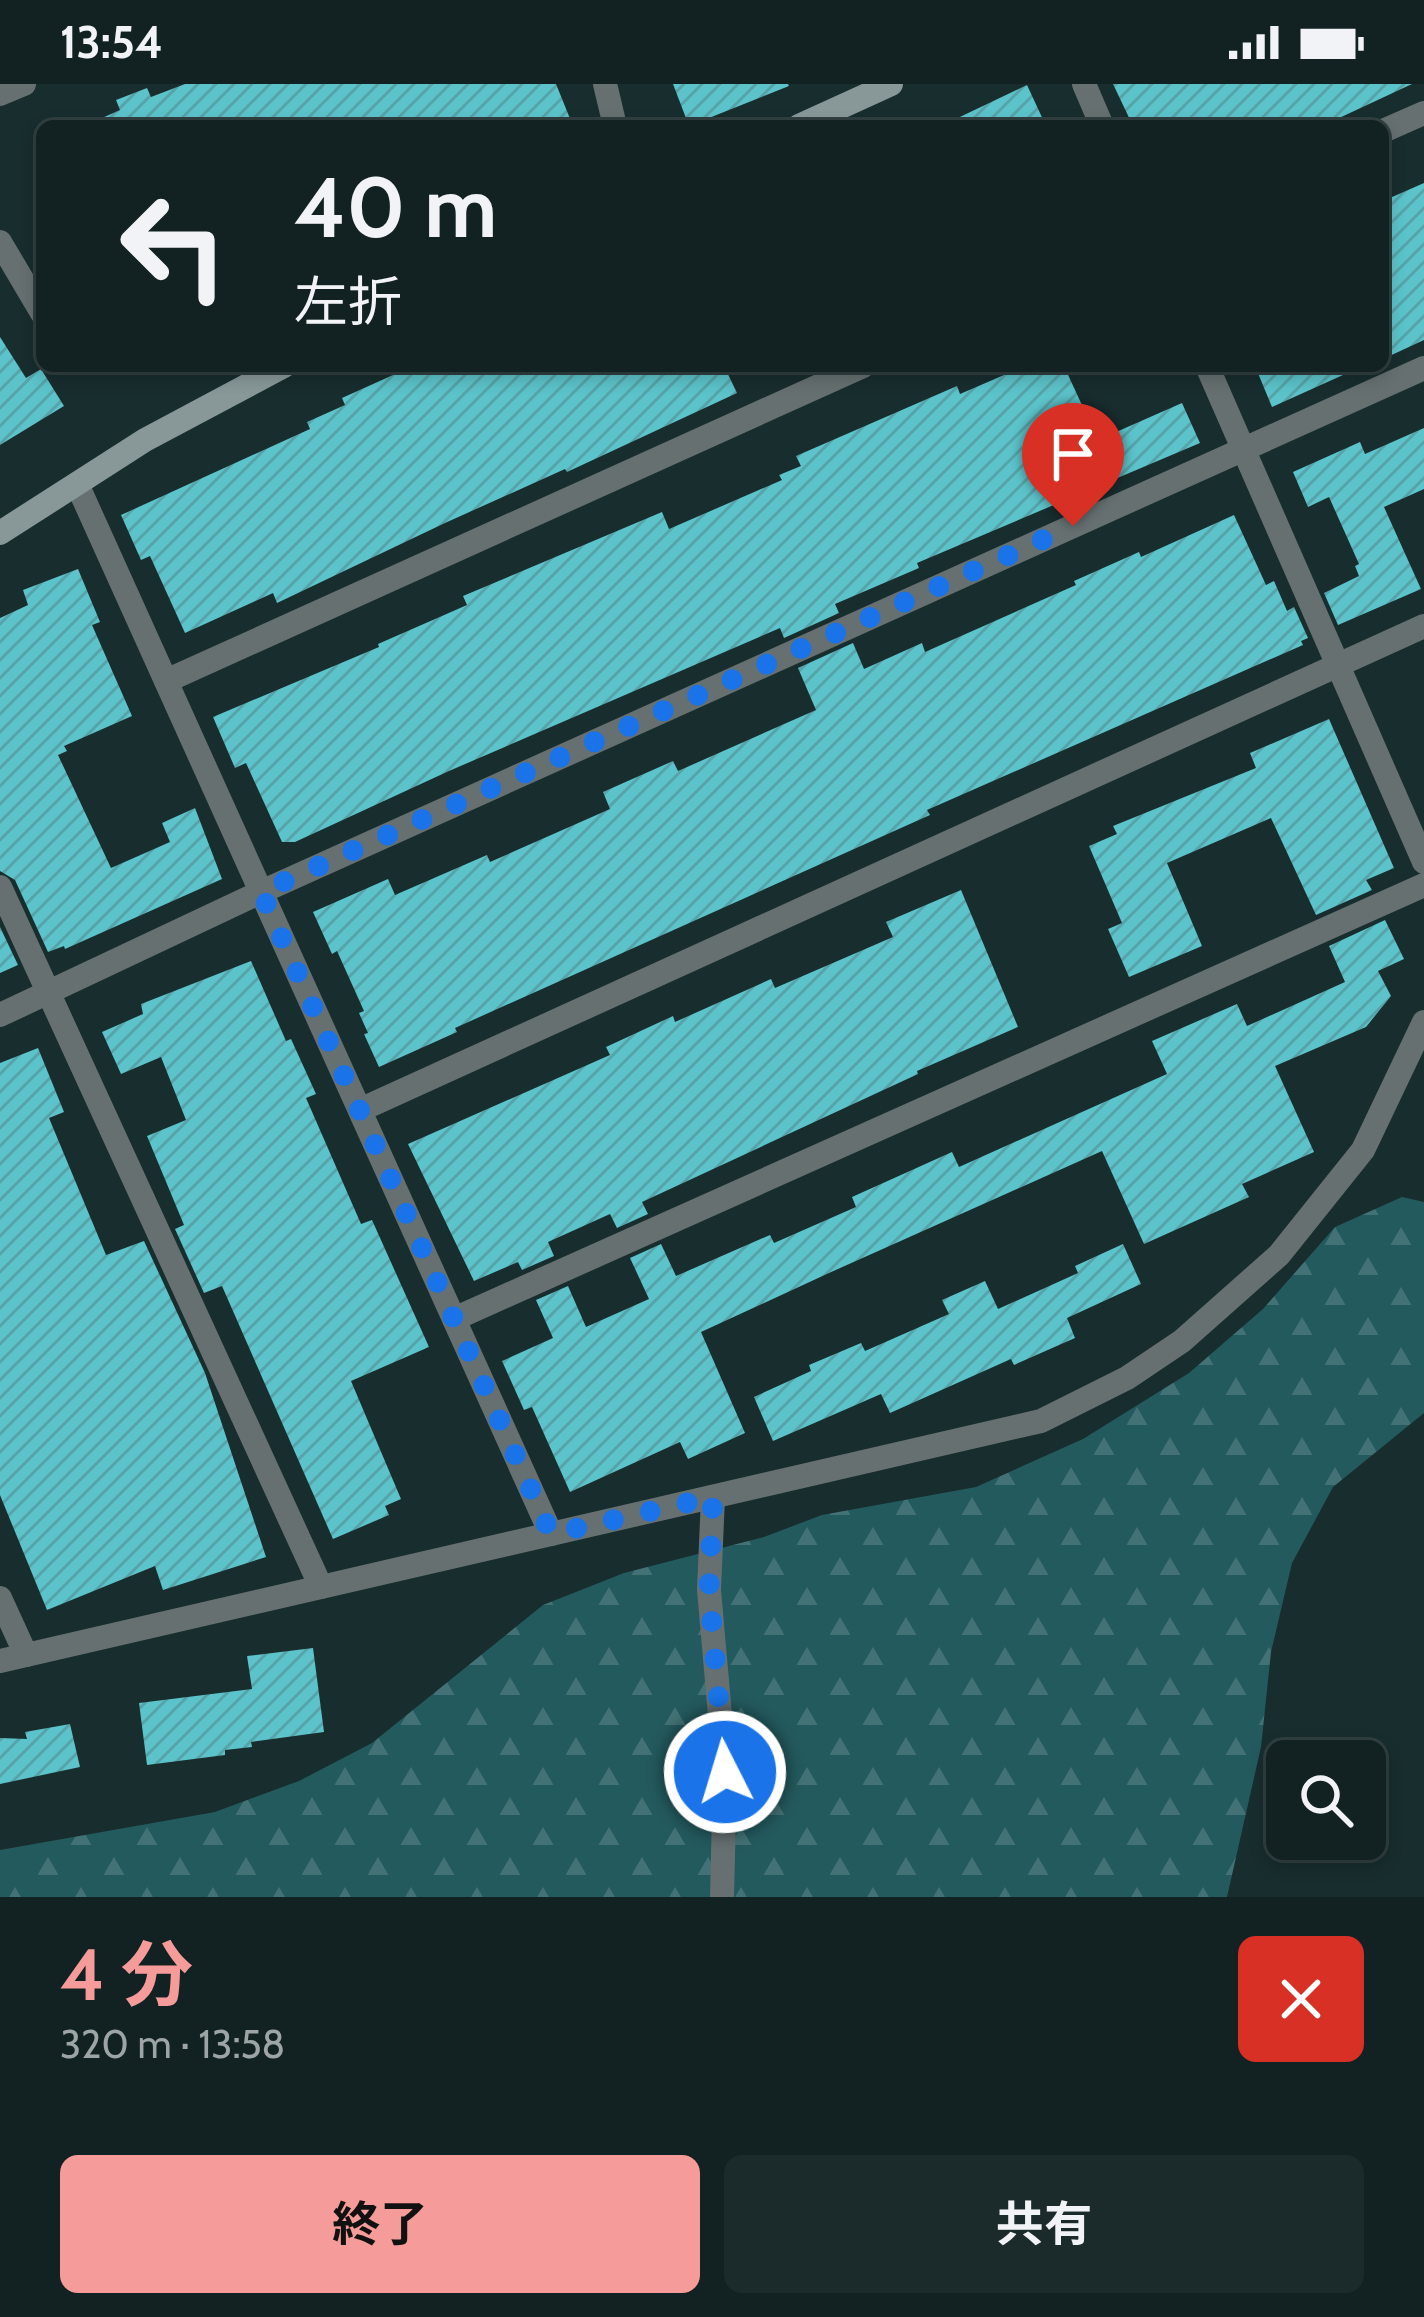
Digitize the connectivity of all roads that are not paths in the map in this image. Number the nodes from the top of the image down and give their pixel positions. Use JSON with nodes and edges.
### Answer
{"nodes":[{"id":1,"x":24,"y":84,"type":"edge"},
{"id":2,"x":605,"y":84,"type":"edge"},
{"id":3,"x":891,"y":84,"type":"edge"},
{"id":4,"x":1084,"y":84,"type":"edge"},
{"id":5,"x":0,"y":94,"type":"edge"},
{"id":6,"x":1424,"y":113,"type":"edge"},
{"id":7,"x":614,"y":120,"type":"edge"},
{"id":8,"x":812,"y":120,"type":"edge"},
{"id":9,"x":1099,"y":120,"type":"edge"},
{"id":10,"x":1389,"y":128,"type":"edge"},
{"id":11,"x":0,"y":242,"type":"edge"},
{"id":12,"x":36,"y":303,"type":"edge"},
{"id":13,"x":1424,"y":368,"type":"edge"},
{"id":14,"x":273,"y":372,"type":"edge"},
{"id":15,"x":850,"y":372,"type":"edge"},
{"id":16,"x":1210,"y":372,"type":"edge"},
{"id":17,"x":1244,"y":449,"type":"junction"},
{"id":18,"x":77,"y":484,"type":"junction"},
{"id":19,"x":0,"y":533,"type":"edge"},
{"id":20,"x":1424,"y":626,"type":"edge"},
{"id":21,"x":1338,"y":665,"type":"junction"},
{"id":22,"x":166,"y":681,"type":"junction"},
{"id":23,"x":1424,"y":862,"type":"edge"},
{"id":24,"x":1424,"y":885,"type":"edge"},
{"id":25,"x":0,"y":887,"type":"edge"},
{"id":26,"x":261,"y":892,"type":"junction"},
{"id":27,"x":49,"y":994,"type":"junction"},
{"id":28,"x":0,"y":1015,"type":"edge"},
{"id":29,"x":1424,"y":1022,"type":"edge"},
{"id":30,"x":360,"y":1110,"type":"junction"},
{"id":31,"x":454,"y":1319,"type":"junction"},
{"id":32,"x":713,"y":1497,"type":"junction"},
{"id":33,"x":551,"y":1534,"type":"junction"},
{"id":34,"x":321,"y":1587,"type":"junction"},
{"id":35,"x":0,"y":1598,"type":"edge"},
{"id":36,"x":26,"y":1655,"type":"junction"},
{"id":37,"x":0,"y":1661,"type":"edge"},
{"id":38,"x":722,"y":1897,"type":"edge"}],
"edges":[{"from":1,"to":5,"type":"street"},
{"from":2,"to":7,"type":"street"},
{"from":3,"to":8,"type":"street"},
{"from":4,"to":9,"type":"street"},
{"from":6,"to":10,"type":"street"},
{"from":11,"to":12,"type":"street"},
{"from":13,"to":17,"type":"street"},
{"from":14,"to":18,"type":"street"},
{"from":15,"to":22,"type":"street"},
{"from":16,"to":17,"type":"street"},
{"from":17,"to":21,"type":"street"},
{"from":17,"to":26,"type":"street"},
{"from":18,"to":19,"type":"street"},
{"from":18,"to":22,"type":"street"},
{"from":20,"to":21,"type":"street"},
{"from":21,"to":23,"type":"street"},
{"from":21,"to":30,"type":"street"},
{"from":22,"to":26,"type":"street"},
{"from":24,"to":31,"type":"street"},
{"from":25,"to":27,"type":"street"},
{"from":26,"to":27,"type":"street"},
{"from":26,"to":30,"type":"street"},
{"from":27,"to":28,"type":"street"},
{"from":27,"to":34,"type":"street"},
{"from":29,"to":32,"type":"street"},
{"from":30,"to":31,"type":"street"},
{"from":31,"to":33,"type":"street"},
{"from":32,"to":33,"type":"street"},
{"from":32,"to":38,"type":"street"},
{"from":33,"to":34,"type":"street"},
{"from":34,"to":36,"type":"street"},
{"from":35,"to":36,"type":"street"},
{"from":36,"to":37,"type":"street"}]}
